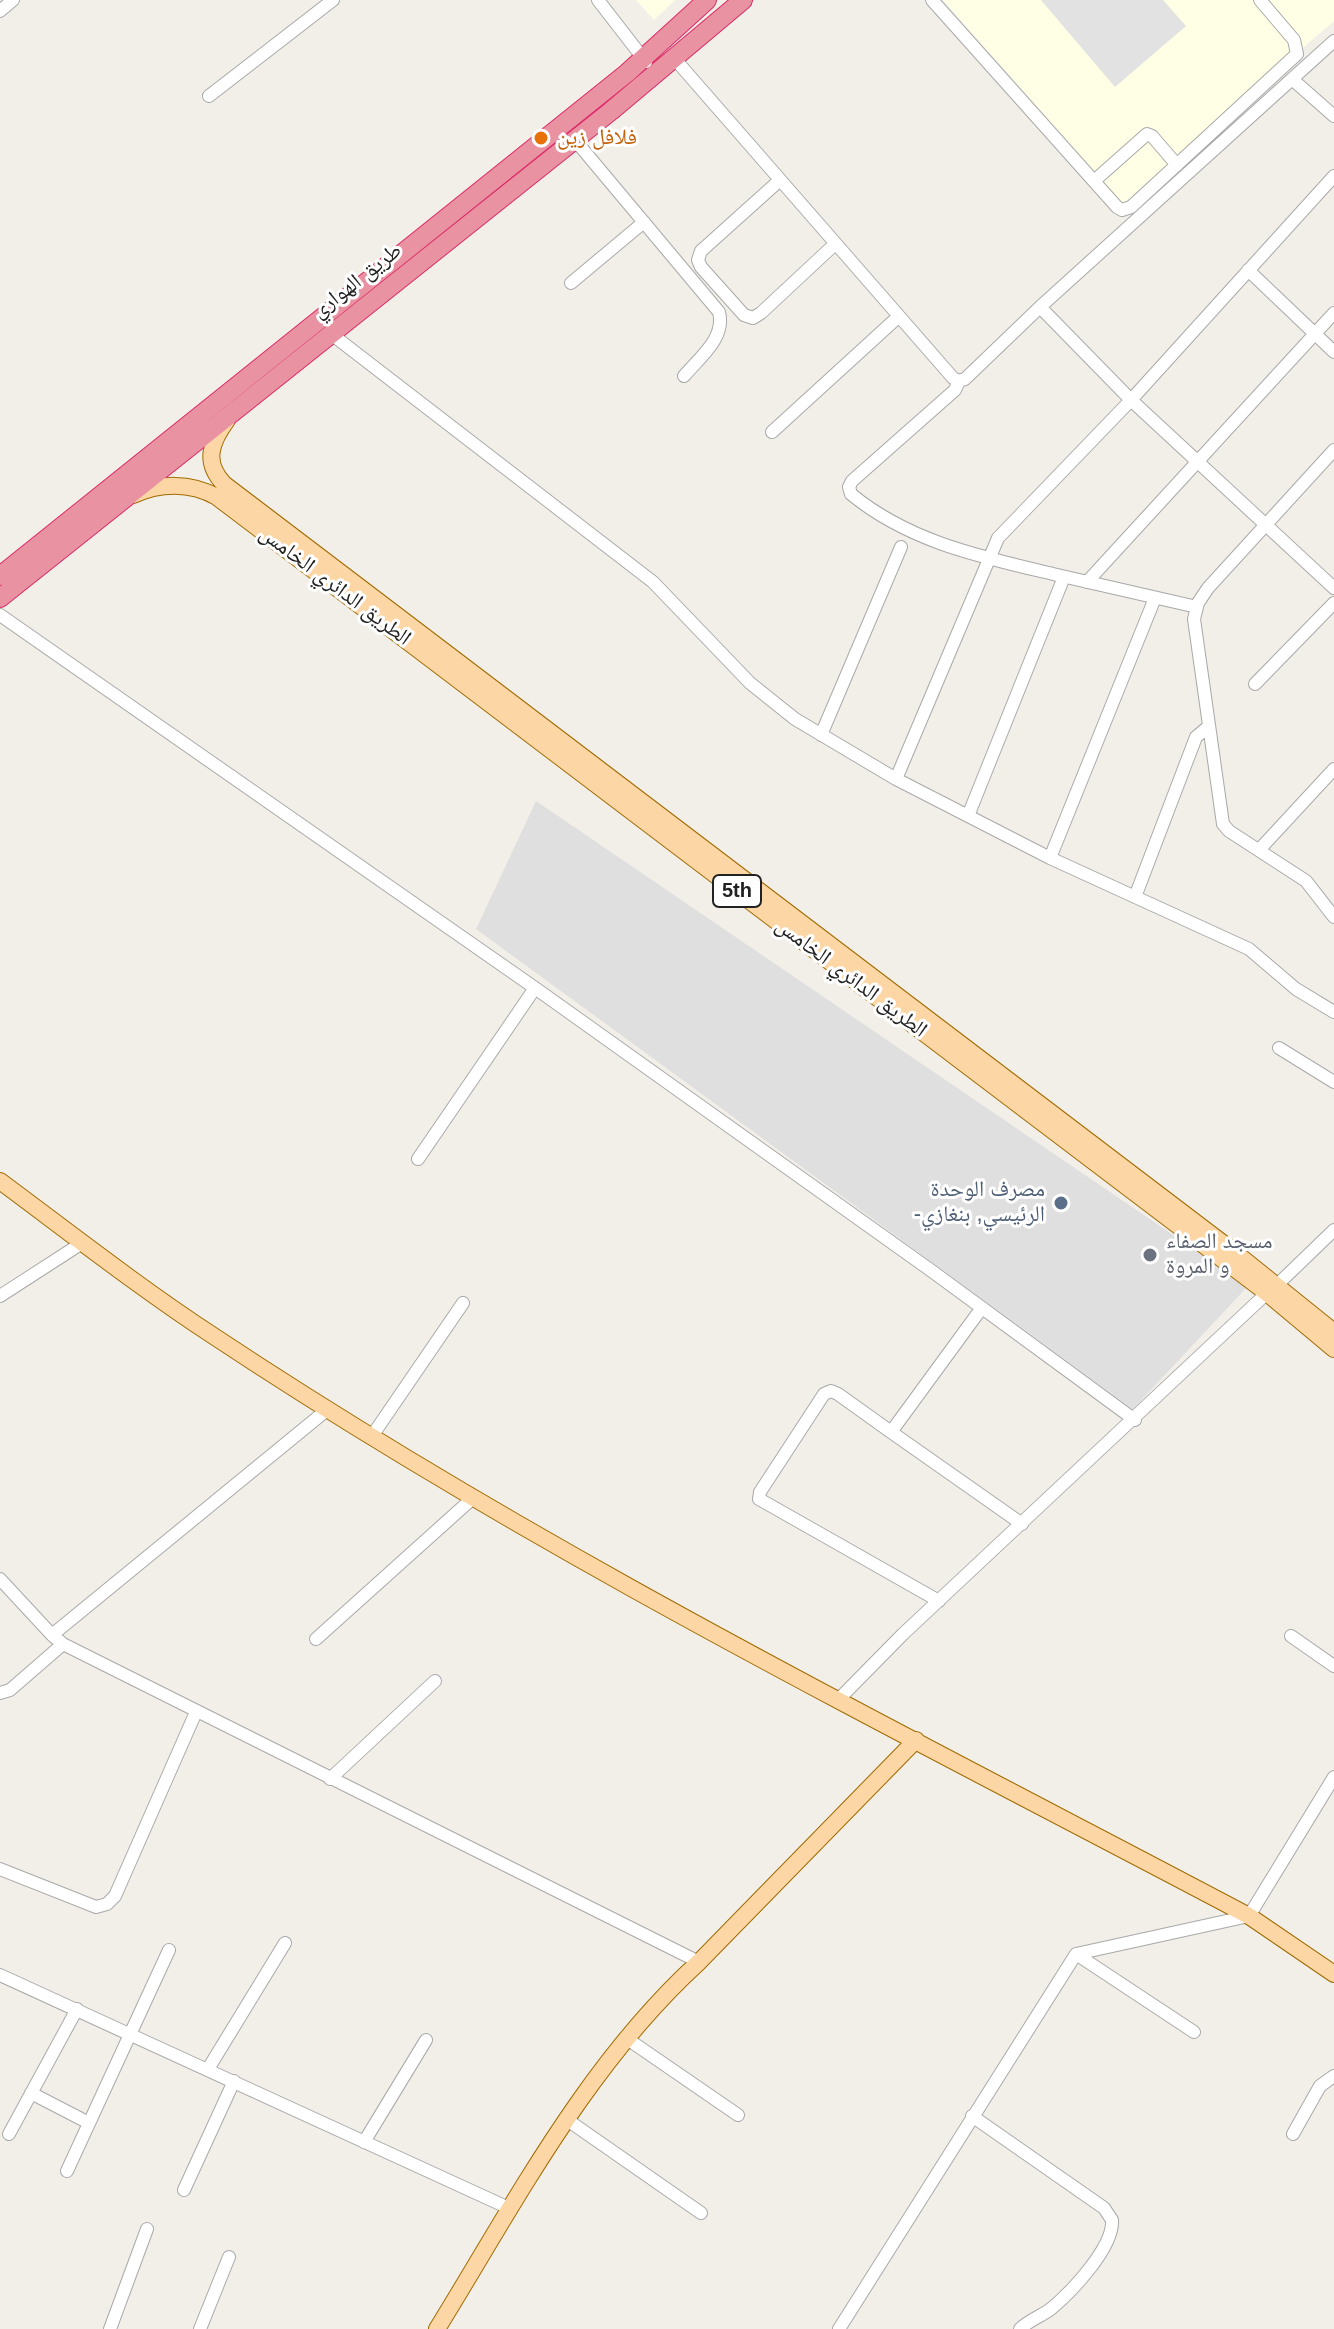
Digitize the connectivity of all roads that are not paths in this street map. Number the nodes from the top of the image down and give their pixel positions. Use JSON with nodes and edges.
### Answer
{"nodes":[{"id":1,"x":333,"y":0,"type":"edge"},
{"id":2,"x":598,"y":0,"type":"edge"},
{"id":3,"x":707,"y":0,"type":"edge"},
{"id":4,"x":743,"y":0,"type":"edge"},
{"id":5,"x":932,"y":0,"type":"edge"},
{"id":6,"x":1260,"y":0,"type":"edge"},
{"id":7,"x":1334,"y":41,"type":"edge"},
{"id":8,"x":674,"y":58,"type":"junction"},
{"id":9,"x":649,"y":66,"type":"junction"},
{"id":10,"x":1292,"y":79,"type":"junction"},
{"id":11,"x":209,"y":96,"type":"dead end"},
{"id":12,"x":1334,"y":116,"type":"edge"},
{"id":13,"x":575,"y":140,"type":"junction"},
{"id":14,"x":1177,"y":165,"type":"junction"},
{"id":15,"x":1334,"y":176,"type":"edge"},
{"id":16,"x":780,"y":180,"type":"junction"},
{"id":17,"x":1094,"y":181,"type":"junction"},
{"id":18,"x":644,"y":222,"type":"junction"},
{"id":19,"x":835,"y":244,"type":"junction"},
{"id":20,"x":1248,"y":270,"type":"junction"},
{"id":21,"x":571,"y":283,"type":"dead end"},
{"id":22,"x":1040,"y":307,"type":"junction"},
{"id":23,"x":1334,"y":313,"type":"edge"},
{"id":24,"x":898,"y":317,"type":"junction"},
{"id":25,"x":330,"y":333,"type":"junction"},
{"id":26,"x":1316,"y":333,"type":"junction"},
{"id":27,"x":1334,"y":352,"type":"edge"},
{"id":28,"x":684,"y":376,"type":"dead end"},
{"id":29,"x":959,"y":381,"type":"junction"},
{"id":30,"x":1131,"y":400,"type":"junction"},
{"id":31,"x":234,"y":411,"type":"junction"},
{"id":32,"x":772,"y":432,"type":"dead end"},
{"id":33,"x":1334,"y":450,"type":"edge"},
{"id":34,"x":1197,"y":462,"type":"junction"},
{"id":35,"x":121,"y":503,"type":"junction"},
{"id":36,"x":1267,"y":526,"type":"junction"},
{"id":37,"x":901,"y":547,"type":"dead end"},
{"id":38,"x":988,"y":559,"type":"junction"},
{"id":39,"x":0,"y":576,"type":"edge"},
{"id":40,"x":1064,"y":577,"type":"junction"},
{"id":41,"x":1087,"y":582,"type":"junction"},
{"id":42,"x":1334,"y":588,"type":"edge"},
{"id":43,"x":0,"y":598,"type":"edge"},
{"id":44,"x":1155,"y":598,"type":"junction"},
{"id":45,"x":1334,"y":603,"type":"edge"},
{"id":46,"x":1197,"y":607,"type":"junction"},
{"id":47,"x":0,"y":615,"type":"edge"},
{"id":48,"x":1255,"y":684,"type":"dead end"},
{"id":49,"x":1208,"y":727,"type":"junction"},
{"id":50,"x":821,"y":735,"type":"junction"},
{"id":51,"x":1334,"y":769,"type":"edge"},
{"id":52,"x":896,"y":779,"type":"junction"},
{"id":53,"x":617,"y":791,"type":"junction"},
{"id":54,"x":968,"y":816,"type":"junction"},
{"id":55,"x":1259,"y":850,"type":"junction"},
{"id":56,"x":1050,"y":858,"type":"junction"},
{"id":57,"x":1135,"y":897,"type":"junction"},
{"id":58,"x":1333,"y":912,"type":"edge"},
{"id":59,"x":535,"y":988,"type":"junction"},
{"id":60,"x":1334,"y":1012,"type":"edge"},
{"id":61,"x":1279,"y":1048,"type":"dead end"},
{"id":62,"x":1334,"y":1082,"type":"edge"},
{"id":63,"x":418,"y":1159,"type":"dead end"},
{"id":64,"x":0,"y":1181,"type":"edge"},
{"id":65,"x":1334,"y":1230,"type":"edge"},
{"id":66,"x":82,"y":1243,"type":"junction"},
{"id":67,"x":1272,"y":1289,"type":"junction"},
{"id":68,"x":0,"y":1296,"type":"edge"},
{"id":69,"x":463,"y":1303,"type":"dead end"},
{"id":70,"x":981,"y":1309,"type":"junction"},
{"id":71,"x":1334,"y":1332,"type":"edge"},
{"id":72,"x":1334,"y":1349,"type":"edge"},
{"id":73,"x":328,"y":1409,"type":"junction"},
{"id":74,"x":1135,"y":1420,"type":"junction"},
{"id":75,"x":891,"y":1432,"type":"junction"},
{"id":76,"x":372,"y":1436,"type":"junction"},
{"id":77,"x":474,"y":1497,"type":"junction"},
{"id":78,"x":1022,"y":1524,"type":"junction"},
{"id":79,"x":0,"y":1579,"type":"edge"},
{"id":80,"x":939,"y":1601,"type":"junction"},
{"id":81,"x":52,"y":1635,"type":"junction"},
{"id":82,"x":1291,"y":1636,"type":"dead end"},
{"id":83,"x":316,"y":1639,"type":"dead end"},
{"id":84,"x":63,"y":1644,"type":"junction"},
{"id":85,"x":1334,"y":1666,"type":"edge"},
{"id":86,"x":435,"y":1681,"type":"dead end"},
{"id":87,"x":0,"y":1693,"type":"edge"},
{"id":88,"x":839,"y":1699,"type":"junction"},
{"id":89,"x":196,"y":1712,"type":"junction"},
{"id":90,"x":916,"y":1740,"type":"junction"},
{"id":91,"x":1334,"y":1777,"type":"edge"},
{"id":92,"x":330,"y":1779,"type":"junction"},
{"id":93,"x":0,"y":1869,"type":"edge"},
{"id":94,"x":1249,"y":1916,"type":"junction"},
{"id":95,"x":285,"y":1943,"type":"dead end"},
{"id":96,"x":169,"y":1950,"type":"dead end"},
{"id":97,"x":1076,"y":1954,"type":"junction"},
{"id":98,"x":699,"y":1962,"type":"junction"},
{"id":99,"x":1332,"y":1968,"type":"edge"},
{"id":100,"x":0,"y":1975,"type":"edge"},
{"id":101,"x":77,"y":2009,"type":"junction"},
{"id":102,"x":1194,"y":2032,"type":"dead end"},
{"id":103,"x":131,"y":2033,"type":"junction"},
{"id":104,"x":626,"y":2038,"type":"junction"},
{"id":105,"x":426,"y":2040,"type":"dead end"},
{"id":106,"x":208,"y":2069,"type":"junction"},
{"id":107,"x":1334,"y":2076,"type":"edge"},
{"id":108,"x":234,"y":2081,"type":"junction"},
{"id":109,"x":31,"y":2093,"type":"junction"},
{"id":110,"x":738,"y":2115,"type":"dead end"},
{"id":111,"x":972,"y":2116,"type":"junction"},
{"id":112,"x":566,"y":2119,"type":"junction"},
{"id":113,"x":89,"y":2123,"type":"junction"},
{"id":114,"x":9,"y":2134,"type":"dead end"},
{"id":115,"x":1293,"y":2134,"type":"dead end"},
{"id":116,"x":364,"y":2142,"type":"junction"},
{"id":117,"x":67,"y":2171,"type":"dead end"},
{"id":118,"x":184,"y":2190,"type":"dead end"},
{"id":119,"x":511,"y":2209,"type":"junction"},
{"id":120,"x":701,"y":2213,"type":"dead end"},
{"id":121,"x":147,"y":2229,"type":"dead end"},
{"id":122,"x":229,"y":2257,"type":"dead end"},
{"id":123,"x":110,"y":2329,"type":"edge"},
{"id":124,"x":200,"y":2329,"type":"edge"},
{"id":125,"x":437,"y":2329,"type":"edge"},
{"id":126,"x":839,"y":2329,"type":"edge"},
{"id":127,"x":1020,"y":2329,"type":"edge"}],
"edges":[{"from":1,"to":11,"type":"street"},
{"from":2,"to":9,"type":"street"},
{"from":3,"to":9,"type":"highway","name":"طريق الهواري"},
{"from":4,"to":8,"type":"highway","name":"طريق الهواري"},
{"from":5,"to":17,"type":"street"},
{"from":6,"to":14,"type":"street"},
{"from":7,"to":10,"type":"street"},
{"from":8,"to":9,"type":"highway","name":"طريق الهواري"},
{"from":8,"to":16,"type":"street"},
{"from":9,"to":13,"type":"highway","name":"طريق الهواري"},
{"from":9,"to":39,"type":"highway","name":"طريق الهواري"},
{"from":10,"to":12,"type":"street"},
{"from":10,"to":22,"type":"street"},
{"from":13,"to":18,"type":"street"},
{"from":13,"to":25,"type":"highway","name":"طريق الهواري"},
{"from":14,"to":17,"type":"street"},
{"from":14,"to":17,"type":"street"},
{"from":15,"to":20,"type":"street"},
{"from":16,"to":19,"type":"street"},
{"from":16,"to":19,"type":"street"},
{"from":18,"to":21,"type":"street"},
{"from":18,"to":28,"type":"street"},
{"from":19,"to":24,"type":"street"},
{"from":20,"to":26,"type":"street"},
{"from":20,"to":30,"type":"street"},
{"from":22,"to":29,"type":"street"},
{"from":22,"to":30,"type":"street"},
{"from":23,"to":26,"type":"street"},
{"from":24,"to":29,"type":"street"},
{"from":24,"to":32,"type":"street"},
{"from":25,"to":31,"type":"highway","name":"طريق الهواري"},
{"from":25,"to":50,"type":"street"},
{"from":26,"to":27,"type":"street"},
{"from":26,"to":34,"type":"street"},
{"from":29,"to":38,"type":"street"},
{"from":30,"to":34,"type":"street"},
{"from":30,"to":38,"type":"street"},
{"from":31,"to":35,"type":"highway","name":"طريق الهواري"},
{"from":31,"to":53,"type":"main road","name":"الطريق الدائري الخامس","number":"5th"},
{"from":33,"to":36,"type":"street"},
{"from":34,"to":36,"type":"street"},
{"from":34,"to":41,"type":"street"},
{"from":35,"to":43,"type":"highway","name":"طريق الهواري"},
{"from":35,"to":53,"type":"main road","name":"الطريق الدائري الخامس","number":"5th"},
{"from":36,"to":42,"type":"street"},
{"from":36,"to":46,"type":"street"},
{"from":37,"to":50,"type":"street"},
{"from":38,"to":40,"type":"street"},
{"from":38,"to":52,"type":"street"},
{"from":40,"to":41,"type":"street"},
{"from":40,"to":54,"type":"street"},
{"from":41,"to":44,"type":"street"},
{"from":44,"to":46,"type":"street"},
{"from":44,"to":56,"type":"street"},
{"from":45,"to":48,"type":"street"},
{"from":46,"to":49,"type":"street"},
{"from":47,"to":59,"type":"street"},
{"from":49,"to":55,"type":"street"},
{"from":49,"to":57,"type":"street"},
{"from":50,"to":52,"type":"street"},
{"from":51,"to":55,"type":"street"},
{"from":52,"to":54,"type":"street"},
{"from":53,"to":67,"type":"main road","name":"الطريق الدائري الخامس","number":"5th"},
{"from":54,"to":56,"type":"street"},
{"from":55,"to":58,"type":"street"},
{"from":56,"to":57,"type":"street"},
{"from":57,"to":60,"type":"street"},
{"from":59,"to":63,"type":"street"},
{"from":59,"to":70,"type":"street"},
{"from":61,"to":62,"type":"street"},
{"from":64,"to":66,"type":"main road"},
{"from":65,"to":67,"type":"street"},
{"from":66,"to":68,"type":"street"},
{"from":66,"to":73,"type":"main road"},
{"from":67,"to":71,"type":"main road","name":"الطريق الدائري الخامس","number":"5th"},
{"from":67,"to":72,"type":"main road","name":"الطريق الدائري الخامس","number":"5th"},
{"from":67,"to":74,"type":"street"},
{"from":69,"to":76,"type":"street"},
{"from":70,"to":74,"type":"street"},
{"from":70,"to":75,"type":"street"},
{"from":73,"to":76,"type":"main road"},
{"from":73,"to":81,"type":"street"},
{"from":74,"to":78,"type":"street"},
{"from":75,"to":78,"type":"street"},
{"from":75,"to":80,"type":"street"},
{"from":76,"to":77,"type":"main road"},
{"from":77,"to":83,"type":"street"},
{"from":77,"to":88,"type":"main road"},
{"from":78,"to":80,"type":"street"},
{"from":79,"to":81,"type":"street"},
{"from":80,"to":88,"type":"street"},
{"from":81,"to":84,"type":"street"},
{"from":82,"to":85,"type":"street"},
{"from":84,"to":87,"type":"street"},
{"from":84,"to":89,"type":"street"},
{"from":86,"to":92,"type":"street"},
{"from":88,"to":90,"type":"main road"},
{"from":89,"to":92,"type":"street"},
{"from":89,"to":93,"type":"street"},
{"from":90,"to":94,"type":"main road"},
{"from":90,"to":98,"type":"main road"},
{"from":91,"to":94,"type":"street"},
{"from":92,"to":98,"type":"street"},
{"from":94,"to":97,"type":"street"},
{"from":94,"to":99,"type":"main road"},
{"from":95,"to":106,"type":"street"},
{"from":96,"to":103,"type":"street"},
{"from":97,"to":102,"type":"street"},
{"from":97,"to":111,"type":"street"},
{"from":98,"to":104,"type":"main road"},
{"from":100,"to":101,"type":"street"},
{"from":101,"to":103,"type":"street"},
{"from":101,"to":109,"type":"street"},
{"from":103,"to":106,"type":"street"},
{"from":103,"to":113,"type":"street"},
{"from":104,"to":110,"type":"street"},
{"from":104,"to":112,"type":"main road"},
{"from":105,"to":116,"type":"street"},
{"from":106,"to":108,"type":"street"},
{"from":107,"to":115,"type":"street"},
{"from":108,"to":116,"type":"street"},
{"from":108,"to":118,"type":"street"},
{"from":109,"to":113,"type":"street"},
{"from":109,"to":114,"type":"street"},
{"from":111,"to":126,"type":"street"},
{"from":111,"to":127,"type":"street"},
{"from":112,"to":119,"type":"main road"},
{"from":112,"to":120,"type":"street"},
{"from":113,"to":117,"type":"street"},
{"from":116,"to":119,"type":"street"},
{"from":119,"to":125,"type":"main road"},
{"from":121,"to":123,"type":"street"},
{"from":122,"to":124,"type":"street"}]}
